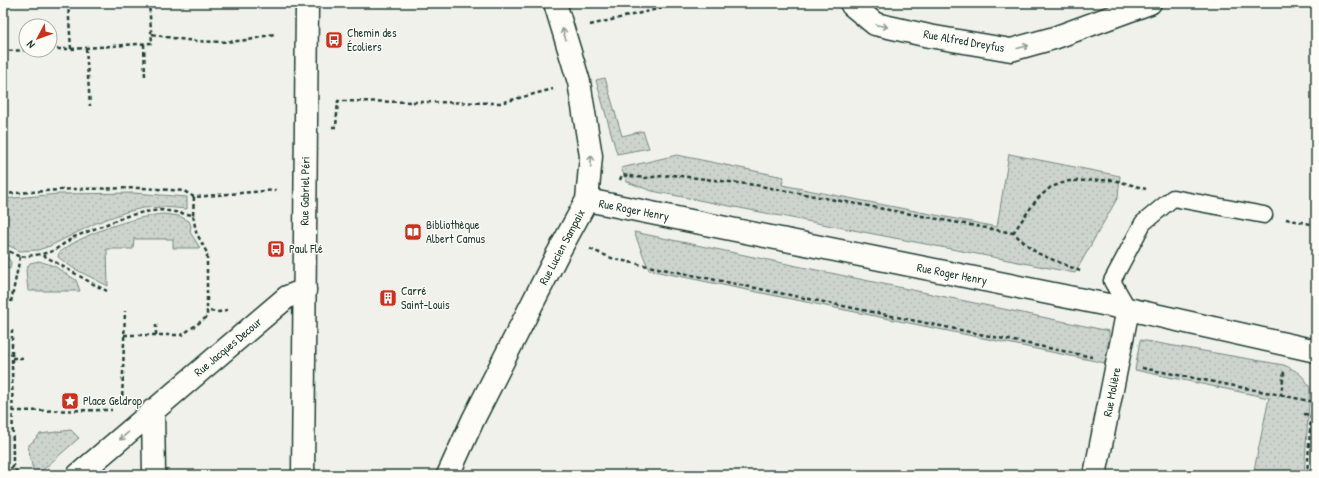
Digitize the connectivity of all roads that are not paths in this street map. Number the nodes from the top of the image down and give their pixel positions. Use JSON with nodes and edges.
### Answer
{"nodes":[{"id":1,"x":308,"y":3,"type":"edge"},
{"id":2,"x":555,"y":3,"type":"edge"},
{"id":3,"x":851,"y":3,"type":"edge"},
{"id":4,"x":1150,"y":3,"type":"edge"},
{"id":5,"x":587,"y":200,"type":"junction"},
{"id":6,"x":1264,"y":215,"type":"road end"},
{"id":7,"x":305,"y":290,"type":"junction"},
{"id":8,"x":1128,"y":310,"type":"junction"},
{"id":9,"x":1316,"y":351,"type":"edge"},
{"id":10,"x":153,"y":410,"type":"junction"},
{"id":11,"x":78,"y":475,"type":"edge"},
{"id":12,"x":154,"y":475,"type":"edge"},
{"id":13,"x":303,"y":475,"type":"edge"},
{"id":14,"x":448,"y":475,"type":"edge"},
{"id":15,"x":1095,"y":475,"type":"edge"}],
"edges":[{"from":1,"to":7,"type":"street","name":"Rue Gabriel Péri"},
{"from":5,"to":2,"type":"street","name":"Rue Lucien Sampaix","one_way":true},
{"from":3,"to":4,"type":"street","name":"Rue Alfred Dreyfus","one_way":true},
{"from":5,"to":8,"type":"street","name":"Rue Roger Henry"},
{"from":5,"to":14,"type":"street","name":"Rue Lucien Sampaix"},
{"from":6,"to":8,"type":"lane"},
{"from":7,"to":10,"type":"street","name":"Rue Jacques Decour"},
{"from":7,"to":13,"type":"street","name":"Rue Gabriel Péri"},
{"from":8,"to":9,"type":"street","name":"Rue Roger Henry"},
{"from":8,"to":15,"type":"street","name":"Rue Molière"},
{"from":10,"to":11,"type":"street","name":"Rue Jacques Decour","one_way":true},
{"from":10,"to":12,"type":"street"}]}
